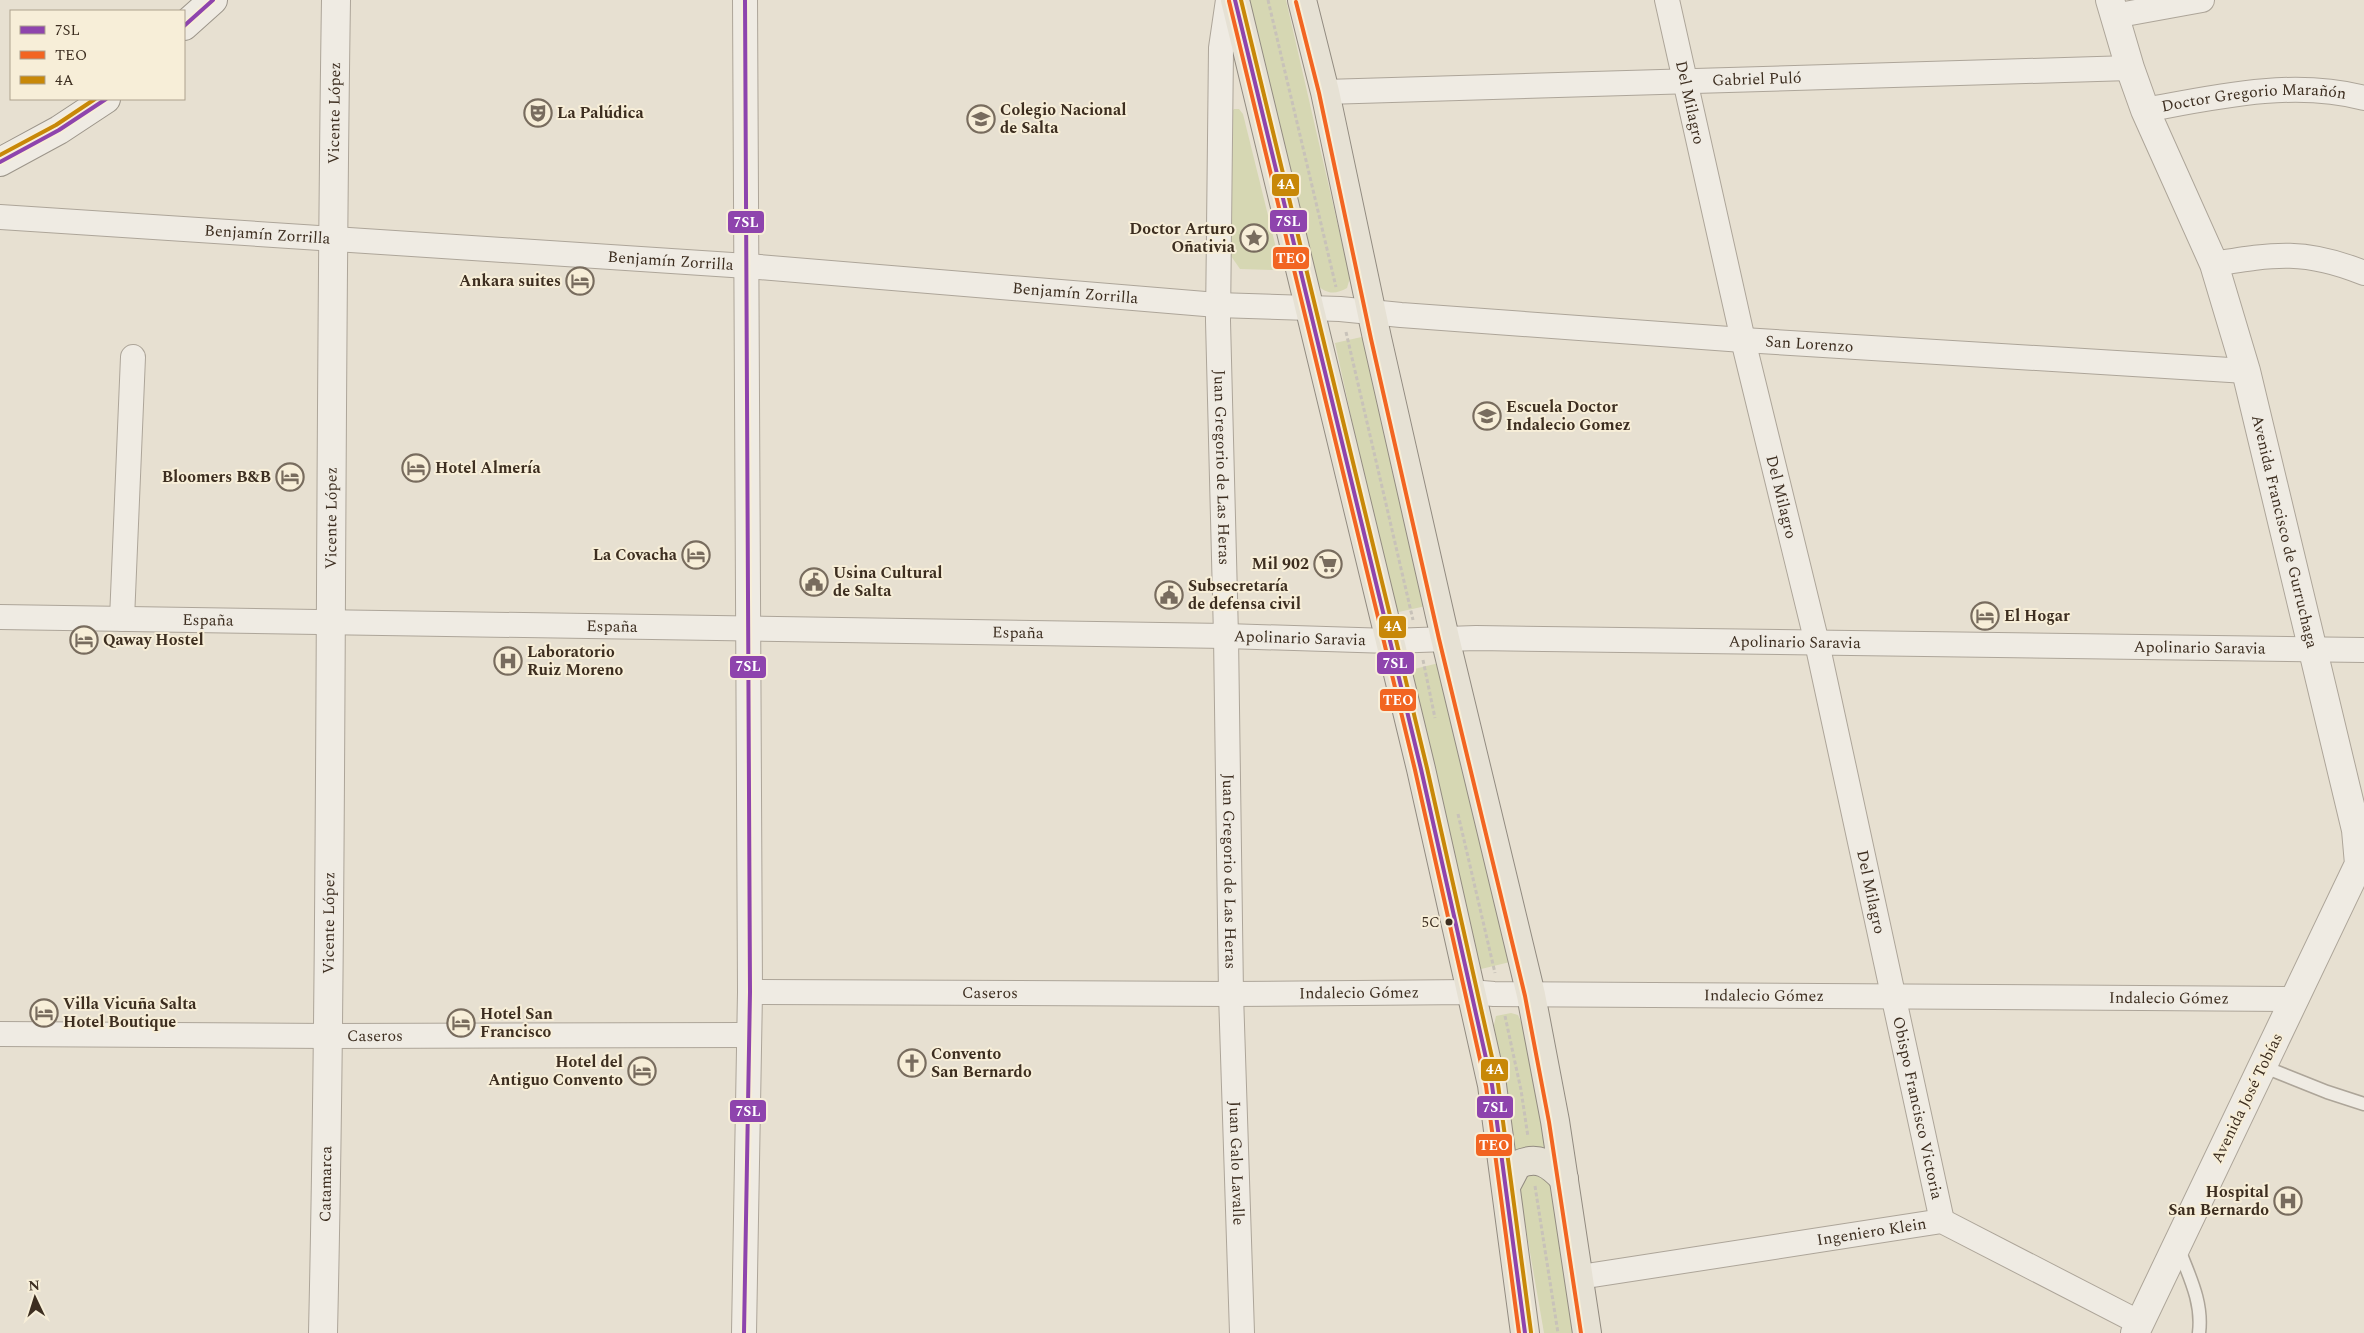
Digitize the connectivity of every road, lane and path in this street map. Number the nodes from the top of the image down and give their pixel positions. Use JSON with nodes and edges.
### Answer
{"nodes":[{"id":1,"x":190,"y":0,"type":"edge"},
{"id":2,"x":213,"y":0,"type":"edge"},
{"id":3,"x":336,"y":0,"type":"edge"},
{"id":4,"x":745,"y":0,"type":"edge"},
{"id":5,"x":1228,"y":0,"type":"edge"},
{"id":6,"x":1235,"y":0,"type":"edge"},
{"id":7,"x":1302,"y":0,"type":"edge"},
{"id":8,"x":1667,"y":0,"type":"edge"},
{"id":9,"x":2202,"y":0,"type":"edge"},
{"id":10,"x":2112,"y":8,"type":"edge"},
{"id":11,"x":185,"y":16,"type":"edge"},
{"id":12,"x":185,"y":25,"type":"edge"},
{"id":13,"x":2130,"y":68,"type":"junction"},
{"id":14,"x":1685,"y":81,"type":"junction"},
{"id":15,"x":1325,"y":92,"type":"junction"},
{"id":16,"x":2364,"y":98,"type":"edge"},
{"id":17,"x":104,"y":100,"type":"edge"},
{"id":18,"x":2145,"y":110,"type":"junction"},
{"id":19,"x":0,"y":162,"type":"edge"},
{"id":20,"x":0,"y":217,"type":"edge"},
{"id":21,"x":332,"y":240,"type":"junction"},
{"id":22,"x":2214,"y":264,"type":"junction"},
{"id":23,"x":746,"y":266,"type":"junction"},
{"id":24,"x":2364,"y":273,"type":"edge"},
{"id":25,"x":1218,"y":305,"type":"junction"},
{"id":26,"x":1311,"y":309,"type":"junction"},
{"id":27,"x":1372,"y":312,"type":"junction"},
{"id":28,"x":1743,"y":340,"type":"junction"},
{"id":29,"x":133,"y":357,"type":"dead end"},
{"id":30,"x":2246,"y":371,"type":"junction"},
{"id":31,"x":0,"y":617,"type":"edge"},
{"id":32,"x":122,"y":619,"type":"junction"},
{"id":33,"x":332,"y":622,"type":"junction"},
{"id":34,"x":746,"y":628,"type":"junction"},
{"id":35,"x":1226,"y":636,"type":"junction"},
{"id":36,"x":1445,"y":638,"type":"junction"},
{"id":37,"x":1390,"y":641,"type":"junction"},
{"id":38,"x":1816,"y":643,"type":"junction"},
{"id":39,"x":2314,"y":650,"type":"junction"},
{"id":40,"x":2364,"y":650,"type":"edge"},
{"id":41,"x":2362,"y":864,"type":"edge"},
{"id":42,"x":750,"y":992,"type":"junction"},
{"id":43,"x":1470,"y":992,"type":"junction"},
{"id":44,"x":1231,"y":994,"type":"junction"},
{"id":45,"x":1531,"y":994,"type":"junction"},
{"id":46,"x":1892,"y":995,"type":"junction"},
{"id":47,"x":2296,"y":998,"type":"junction"},
{"id":48,"x":0,"y":1034,"type":"edge"},
{"id":49,"x":749,"y":1035,"type":"junction"},
{"id":50,"x":329,"y":1036,"type":"junction"},
{"id":51,"x":2262,"y":1066,"type":"junction"},
{"id":52,"x":2364,"y":1104,"type":"edge"},
{"id":53,"x":1564,"y":1179,"type":"junction"},
{"id":54,"x":1506,"y":1186,"type":"junction"},
{"id":55,"x":1942,"y":1221,"type":"junction"},
{"id":56,"x":2177,"y":1246,"type":"junction"},
{"id":57,"x":1580,"y":1277,"type":"junction"},
{"id":58,"x":2138,"y":1328,"type":"edge"},
{"id":59,"x":323,"y":1333,"type":"edge"},
{"id":60,"x":744,"y":1333,"type":"edge"},
{"id":61,"x":1242,"y":1333,"type":"edge"},
{"id":62,"x":1525,"y":1333,"type":"edge"},
{"id":63,"x":1588,"y":1333,"type":"edge"},
{"id":64,"x":2199,"y":1333,"type":"edge"}],
"edges":[{"from":1,"to":11,"type":"street"},
{"from":2,"to":12,"type":"street"},
{"from":3,"to":21,"type":"street","name":"Vicente López"},
{"from":4,"to":23,"type":"street"},
{"from":5,"to":25,"type":"street","name":"Juan Gregorio de Las Heras"},
{"from":6,"to":26,"type":"main road"},
{"from":7,"to":15,"type":"main road"},
{"from":8,"to":14,"type":"street","name":"Del Milagro"},
{"from":9,"to":10,"type":"street"},
{"from":10,"to":13,"type":"street","name":"Avenida Francisco de Gurruchaga"},
{"from":13,"to":14,"type":"street","name":"Gabriel Puló"},
{"from":13,"to":18,"type":"street","name":"Avenida Francisco de Gurruchaga"},
{"from":14,"to":15,"type":"street","name":"Gabriel Puló"},
{"from":14,"to":28,"type":"street","name":"Del Milagro"},
{"from":15,"to":27,"type":"main road"},
{"from":16,"to":18,"type":"street","name":"Doctor Gregorio Marañón"},
{"from":17,"to":19,"type":"street"},
{"from":18,"to":22,"type":"street","name":"Avenida Francisco de Gurruchaga"},
{"from":20,"to":21,"type":"street","name":"Benjamín Zorrilla"},
{"from":21,"to":23,"type":"street","name":"Benjamín Zorrilla"},
{"from":21,"to":33,"type":"street","name":"Vicente López"},
{"from":22,"to":24,"type":"street"},
{"from":22,"to":30,"type":"street","name":"Avenida Francisco de Gurruchaga"},
{"from":23,"to":25,"type":"street","name":"Benjamín Zorrilla"},
{"from":23,"to":34,"type":"street"},
{"from":25,"to":26,"type":"street","name":"Benjamín Zorrilla"},
{"from":25,"to":35,"type":"street","name":"Juan Gregorio de Las Heras"},
{"from":26,"to":27,"type":"street","name":"Benjamín Zorrilla"},
{"from":26,"to":37,"type":"main road"},
{"from":27,"to":28,"type":"street","name":"San Lorenzo"},
{"from":27,"to":36,"type":"main road"},
{"from":28,"to":30,"type":"street","name":"San Lorenzo"},
{"from":28,"to":38,"type":"street","name":"Del Milagro"},
{"from":29,"to":32,"type":"street"},
{"from":30,"to":39,"type":"street","name":"Avenida Francisco de Gurruchaga"},
{"from":31,"to":32,"type":"street","name":"España"},
{"from":32,"to":33,"type":"street","name":"España"},
{"from":33,"to":34,"type":"street","name":"España"},
{"from":33,"to":50,"type":"street","name":"Vicente López"},
{"from":34,"to":35,"type":"street","name":"España"},
{"from":34,"to":42,"type":"street"},
{"from":35,"to":37,"type":"street","name":"Apolinario Saravia"},
{"from":35,"to":44,"type":"street","name":"Juan Gregorio de Las Heras"},
{"from":36,"to":37,"type":"street","name":"Apolinario Saravia"},
{"from":36,"to":38,"type":"street","name":"Apolinario Saravia"},
{"from":36,"to":45,"type":"main road"},
{"from":37,"to":43,"type":"main road"},
{"from":38,"to":39,"type":"street","name":"Apolinario Saravia"},
{"from":38,"to":46,"type":"street","name":"Del Milagro"},
{"from":39,"to":40,"type":"street","name":"Apolinario Saravia"},
{"from":39,"to":41,"type":"street","name":"Avenida Francisco de Gurruchaga"},
{"from":41,"to":47,"type":"street","name":"Avenida Francisco de Gurruchaga"},
{"from":42,"to":44,"type":"street","name":"Caseros"},
{"from":42,"to":49,"type":"street"},
{"from":43,"to":44,"type":"street","name":"Indalecio Gómez"},
{"from":43,"to":45,"type":"street","name":"Indalecio Gómez"},
{"from":43,"to":54,"type":"main road"},
{"from":44,"to":61,"type":"street","name":"Juan Galo Lavalle"},
{"from":45,"to":46,"type":"street","name":"Indalecio Gómez"},
{"from":45,"to":53,"type":"main road"},
{"from":46,"to":47,"type":"street","name":"Indalecio Gómez"},
{"from":46,"to":55,"type":"street","name":"Obispo Francisco Victoria"},
{"from":47,"to":51,"type":"street","name":"Avenida José Tobías"},
{"from":48,"to":50,"type":"street","name":"Caseros"},
{"from":49,"to":50,"type":"street","name":"Caseros"},
{"from":49,"to":60,"type":"street"},
{"from":50,"to":59,"type":"street","name":"Catamarca"},
{"from":51,"to":52,"type":"lane"},
{"from":51,"to":56,"type":"street","name":"Avenida José Tobías"},
{"from":53,"to":54,"type":"main road"},
{"from":53,"to":57,"type":"main road"},
{"from":54,"to":62,"type":"main road"},
{"from":55,"to":57,"type":"street","name":"Ingeniero Klein"},
{"from":55,"to":58,"type":"street","name":"Ingeniero Klein"},
{"from":56,"to":58,"type":"street","name":"Avenida José Tobías"},
{"from":56,"to":64,"type":"lane"},
{"from":57,"to":63,"type":"main road"}]}
